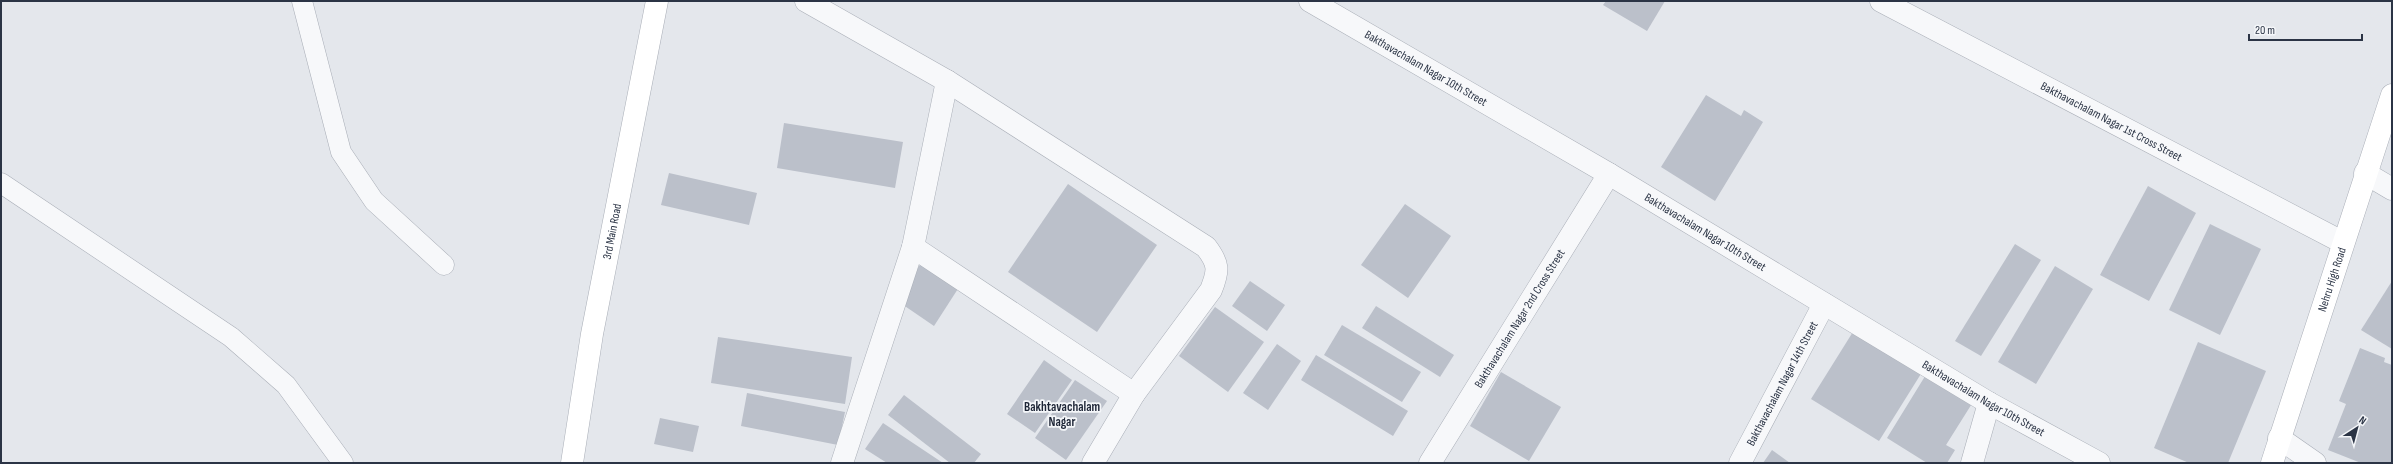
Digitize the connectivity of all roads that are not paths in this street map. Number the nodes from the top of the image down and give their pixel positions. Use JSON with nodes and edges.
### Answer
{"nodes":[{"id":1,"x":302,"y":1,"type":"edge"},
{"id":2,"x":657,"y":1,"type":"edge"},
{"id":3,"x":806,"y":1,"type":"edge"},
{"id":4,"x":1310,"y":1,"type":"edge"},
{"id":5,"x":1881,"y":1,"type":"edge"},
{"id":6,"x":947,"y":81,"type":"junction"},
{"id":7,"x":2392,"y":95,"type":"edge"},
{"id":8,"x":2365,"y":173,"type":"junction"},
{"id":9,"x":1609,"y":174,"type":"junction"},
{"id":10,"x":1,"y":183,"type":"edge"},
{"id":11,"x":2392,"y":189,"type":"edge"},
{"id":12,"x":2342,"y":242,"type":"junction"},
{"id":13,"x":913,"y":247,"type":"junction"},
{"id":14,"x":444,"y":265,"type":"dead end"},
{"id":15,"x":1824,"y":304,"type":"junction"},
{"id":16,"x":1134,"y":394,"type":"junction"},
{"id":17,"x":1989,"y":403,"type":"junction"},
{"id":18,"x":2280,"y":438,"type":"junction"},
{"id":19,"x":343,"y":463,"type":"edge"},
{"id":20,"x":572,"y":463,"type":"edge"},
{"id":21,"x":842,"y":463,"type":"edge"},
{"id":22,"x":1093,"y":463,"type":"edge"},
{"id":23,"x":1430,"y":463,"type":"edge"},
{"id":24,"x":1740,"y":463,"type":"edge"},
{"id":25,"x":1972,"y":463,"type":"edge"},
{"id":26,"x":2099,"y":463,"type":"edge"},
{"id":27,"x":2272,"y":463,"type":"edge"},
{"id":28,"x":2315,"y":463,"type":"edge"}],
"edges":[{"from":1,"to":14,"type":"lane"},
{"from":2,"to":20,"type":"street","name":"3rd Main Road"},
{"from":3,"to":6,"type":"street"},
{"from":4,"to":9,"type":"street","name":"Bakthavachalam Nagar 10th Street"},
{"from":5,"to":12,"type":"street","name":"Bakthavachalam Nagar 1st Cross Street"},
{"from":6,"to":13,"type":"street"},
{"from":6,"to":16,"type":"street"},
{"from":7,"to":8,"type":"street","name":"Nehru High Road"},
{"from":8,"to":11,"type":"street"},
{"from":8,"to":12,"type":"street","name":"Nehru High Road"},
{"from":9,"to":15,"type":"street","name":"Bakthavachalam Nagar 10th Street"},
{"from":9,"to":23,"type":"street","name":"Bakthavachalam Nagar 2nd Cross Street"},
{"from":10,"to":19,"type":"lane"},
{"from":12,"to":18,"type":"street","name":"Nehru High Road"},
{"from":13,"to":16,"type":"street"},
{"from":13,"to":21,"type":"street"},
{"from":15,"to":17,"type":"street","name":"Bakthavachalam Nagar 10th Street"},
{"from":15,"to":24,"type":"street","name":"Bakthavachalam Nagar 14th Street"},
{"from":16,"to":22,"type":"street"},
{"from":17,"to":25,"type":"street"},
{"from":17,"to":26,"type":"street","name":"Bakthavachalam Nagar 10th Street"},
{"from":18,"to":27,"type":"street","name":"Nehru High Road"},
{"from":18,"to":28,"type":"street"}]}
